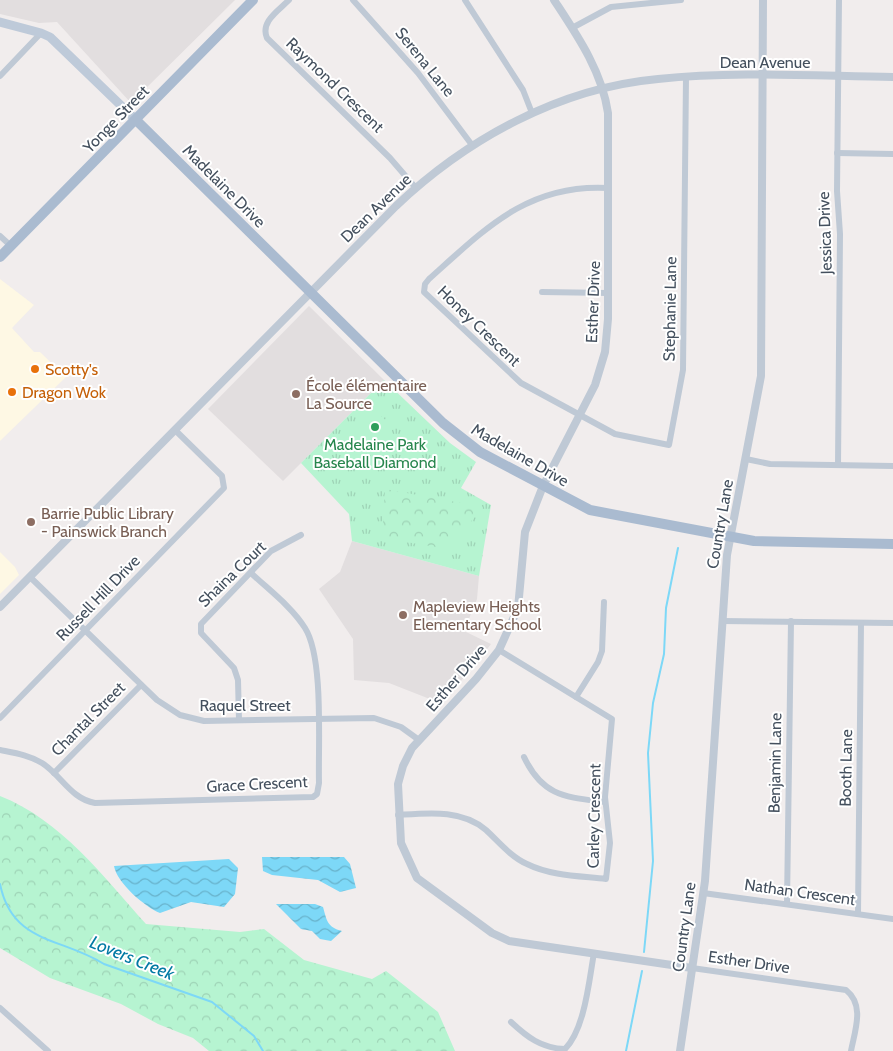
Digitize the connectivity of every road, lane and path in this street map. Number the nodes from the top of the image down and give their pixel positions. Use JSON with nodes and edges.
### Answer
{"nodes":[{"id":1,"x":253,"y":0,"type":"edge"},
{"id":2,"x":289,"y":0,"type":"edge"},
{"id":3,"x":352,"y":0,"type":"edge"},
{"id":4,"x":465,"y":0,"type":"edge"},
{"id":5,"x":554,"y":0,"type":"edge"},
{"id":6,"x":681,"y":0,"type":"edge"},
{"id":7,"x":763,"y":0,"type":"edge"},
{"id":8,"x":839,"y":0,"type":"edge"},
{"id":9,"x":622,"y":3,"type":"edge"},
{"id":10,"x":0,"y":22,"type":"edge"},
{"id":11,"x":572,"y":28,"type":"junction"},
{"id":12,"x":41,"y":33,"type":"junction"},
{"id":13,"x":0,"y":76,"type":"edge"},
{"id":14,"x":763,"y":76,"type":"junction"},
{"id":15,"x":838,"y":76,"type":"junction"},
{"id":16,"x":686,"y":77,"type":"junction"},
{"id":17,"x":893,"y":77,"type":"edge"},
{"id":18,"x":602,"y":89,"type":"junction"},
{"id":19,"x":532,"y":113,"type":"junction"},
{"id":20,"x":136,"y":120,"type":"junction"},
{"id":21,"x":472,"y":145,"type":"junction"},
{"id":22,"x":837,"y":153,"type":"junction"},
{"id":23,"x":893,"y":154,"type":"edge"},
{"id":24,"x":416,"y":187,"type":"junction"},
{"id":25,"x":609,"y":188,"type":"junction"},
{"id":26,"x":0,"y":236,"type":"edge"},
{"id":27,"x":11,"y":246,"type":"junction"},
{"id":28,"x":0,"y":257,"type":"edge"},
{"id":29,"x":310,"y":292,"type":"junction"},
{"id":30,"x":542,"y":292,"type":"dead end"},
{"id":31,"x":608,"y":293,"type":"junction"},
{"id":32,"x":580,"y":415,"type":"junction"},
{"id":33,"x":175,"y":430,"type":"junction"},
{"id":34,"x":746,"y":459,"type":"junction"},
{"id":35,"x":838,"y":465,"type":"junction"},
{"id":36,"x":893,"y":466,"type":"edge"},
{"id":37,"x":543,"y":486,"type":"junction"},
{"id":38,"x":301,"y":535,"type":"dead end"},
{"id":39,"x":730,"y":537,"type":"junction"},
{"id":40,"x":893,"y":544,"type":"edge"},
{"id":41,"x":251,"y":573,"type":"junction"},
{"id":42,"x":30,"y":577,"type":"junction"},
{"id":43,"x":604,"y":602,"type":"dead end"},
{"id":44,"x":0,"y":607,"type":"edge"},
{"id":45,"x":722,"y":621,"type":"junction"},
{"id":46,"x":791,"y":621,"type":"junction"},
{"id":47,"x":861,"y":623,"type":"junction"},
{"id":48,"x":893,"y":623,"type":"edge"},
{"id":49,"x":85,"y":631,"type":"junction"},
{"id":50,"x":499,"y":650,"type":"junction"},
{"id":51,"x":141,"y":685,"type":"junction"},
{"id":52,"x":576,"y":697,"type":"junction"},
{"id":53,"x":0,"y":718,"type":"edge"},
{"id":54,"x":318,"y":718,"type":"junction"},
{"id":55,"x":239,"y":720,"type":"junction"},
{"id":56,"x":419,"y":740,"type":"junction"},
{"id":57,"x":0,"y":750,"type":"edge"},
{"id":58,"x":524,"y":757,"type":"dead end"},
{"id":59,"x":54,"y":773,"type":"junction"},
{"id":60,"x":606,"y":802,"type":"junction"},
{"id":61,"x":398,"y":815,"type":"junction"},
{"id":62,"x":703,"y":893,"type":"junction"},
{"id":63,"x":787,"y":904,"type":"junction"},
{"id":64,"x":858,"y":914,"type":"junction"},
{"id":65,"x":893,"y":919,"type":"edge"},
{"id":66,"x":594,"y":953,"type":"junction"},
{"id":67,"x":692,"y":968,"type":"junction"},
{"id":68,"x":0,"y":1008,"type":"edge"},
{"id":69,"x":511,"y":1022,"type":"dead end"},
{"id":70,"x":48,"y":1051,"type":"edge"},
{"id":71,"x":680,"y":1051,"type":"edge"},
{"id":72,"x":851,"y":1051,"type":"edge"}],
"edges":[{"from":1,"to":20,"type":"main road","name":"Yonge Street"},
{"from":2,"to":24,"type":"street","name":"Raymond Crescent"},
{"from":3,"to":21,"type":"street","name":"Serena Lane"},
{"from":4,"to":19,"type":"street"},
{"from":5,"to":11,"type":"street","name":"Esther Drive"},
{"from":6,"to":9,"type":"street"},
{"from":7,"to":14,"type":"street","name":"Country Lane"},
{"from":8,"to":15,"type":"street","name":"Jessica Drive"},
{"from":9,"to":11,"type":"street"},
{"from":10,"to":12,"type":"main road"},
{"from":11,"to":18,"type":"street","name":"Esther Drive"},
{"from":12,"to":13,"type":"street"},
{"from":12,"to":20,"type":"main road"},
{"from":14,"to":15,"type":"street","name":"Dean Avenue"},
{"from":14,"to":16,"type":"street","name":"Dean Avenue"},
{"from":14,"to":34,"type":"street","name":"Country Lane"},
{"from":15,"to":17,"type":"street","name":"Dean Avenue"},
{"from":15,"to":22,"type":"street","name":"Jessica Drive"},
{"from":16,"to":18,"type":"street","name":"Dean Avenue"},
{"from":16,"to":32,"type":"street","name":"Stephanie Lane"},
{"from":18,"to":19,"type":"street","name":"Dean Avenue"},
{"from":18,"to":25,"type":"street","name":"Esther Drive"},
{"from":19,"to":21,"type":"street","name":"Dean Avenue"},
{"from":20,"to":27,"type":"main road","name":"Yonge Street"},
{"from":20,"to":29,"type":"main road","name":"Madelaine Drive"},
{"from":21,"to":24,"type":"street","name":"Dean Avenue"},
{"from":22,"to":23,"type":"street"},
{"from":22,"to":35,"type":"street","name":"Jessica Drive"},
{"from":24,"to":29,"type":"street","name":"Dean Avenue"},
{"from":25,"to":31,"type":"street","name":"Esther Drive"},
{"from":25,"to":32,"type":"street","name":"Honey Crescent"},
{"from":26,"to":27,"type":"street"},
{"from":27,"to":28,"type":"main road","name":"Yonge Street"},
{"from":29,"to":33,"type":"street","name":"Dean Avenue"},
{"from":29,"to":37,"type":"main road","name":"Madelaine Drive"},
{"from":30,"to":31,"type":"street"},
{"from":31,"to":32,"type":"street","name":"Esther Drive"},
{"from":32,"to":37,"type":"street","name":"Esther Drive"},
{"from":33,"to":42,"type":"street","name":"Dean Avenue"},
{"from":33,"to":49,"type":"street","name":"Russell Hill Drive"},
{"from":34,"to":35,"type":"street"},
{"from":34,"to":39,"type":"street","name":"Country Lane"},
{"from":35,"to":36,"type":"street"},
{"from":37,"to":39,"type":"main road","name":"Madelaine Drive"},
{"from":37,"to":50,"type":"street","name":"Esther Drive"},
{"from":38,"to":41,"type":"street","name":"Shaina Court"},
{"from":39,"to":40,"type":"main road","name":"Madelaine Drive"},
{"from":39,"to":45,"type":"street","name":"Country Lane"},
{"from":41,"to":54,"type":"street","name":"Grace Crescent"},
{"from":41,"to":55,"type":"street","name":"Shaina Court"},
{"from":42,"to":44,"type":"street","name":"Dean Avenue"},
{"from":42,"to":49,"type":"street","name":"Raquel Street"},
{"from":43,"to":52,"type":"street"},
{"from":45,"to":46,"type":"street"},
{"from":45,"to":62,"type":"street","name":"Country Lane"},
{"from":46,"to":47,"type":"street"},
{"from":46,"to":63,"type":"street","name":"Benjamin Lane"},
{"from":47,"to":48,"type":"street"},
{"from":47,"to":64,"type":"street","name":"Booth Lane"},
{"from":49,"to":51,"type":"street","name":"Raquel Street"},
{"from":49,"to":53,"type":"street","name":"Russell Hill Drive"},
{"from":50,"to":52,"type":"street","name":"Carley Crescent"},
{"from":50,"to":56,"type":"street","name":"Esther Drive"},
{"from":51,"to":55,"type":"street","name":"Raquel Street"},
{"from":51,"to":59,"type":"street","name":"Chantal Street"},
{"from":52,"to":60,"type":"street","name":"Carley Crescent"},
{"from":54,"to":55,"type":"street","name":"Raquel Street"},
{"from":54,"to":56,"type":"street","name":"Raquel Street"},
{"from":54,"to":59,"type":"street","name":"Grace Crescent"},
{"from":56,"to":61,"type":"street","name":"Esther Drive"},
{"from":57,"to":59,"type":"street","name":"Grace Crescent"},
{"from":58,"to":60,"type":"street"},
{"from":60,"to":61,"type":"street","name":"Carley Crescent"},
{"from":61,"to":66,"type":"street","name":"Esther Drive"},
{"from":62,"to":63,"type":"street","name":"Nathan Crescent"},
{"from":62,"to":67,"type":"street","name":"Country Lane"},
{"from":63,"to":64,"type":"street","name":"Nathan Crescent"},
{"from":64,"to":65,"type":"street","name":"Nathan Crescent"},
{"from":66,"to":67,"type":"street","name":"Esther Drive"},
{"from":66,"to":69,"type":"street"},
{"from":67,"to":71,"type":"street","name":"Country Lane"},
{"from":67,"to":72,"type":"street","name":"Esther Drive"},
{"from":68,"to":70,"type":"street"}]}
